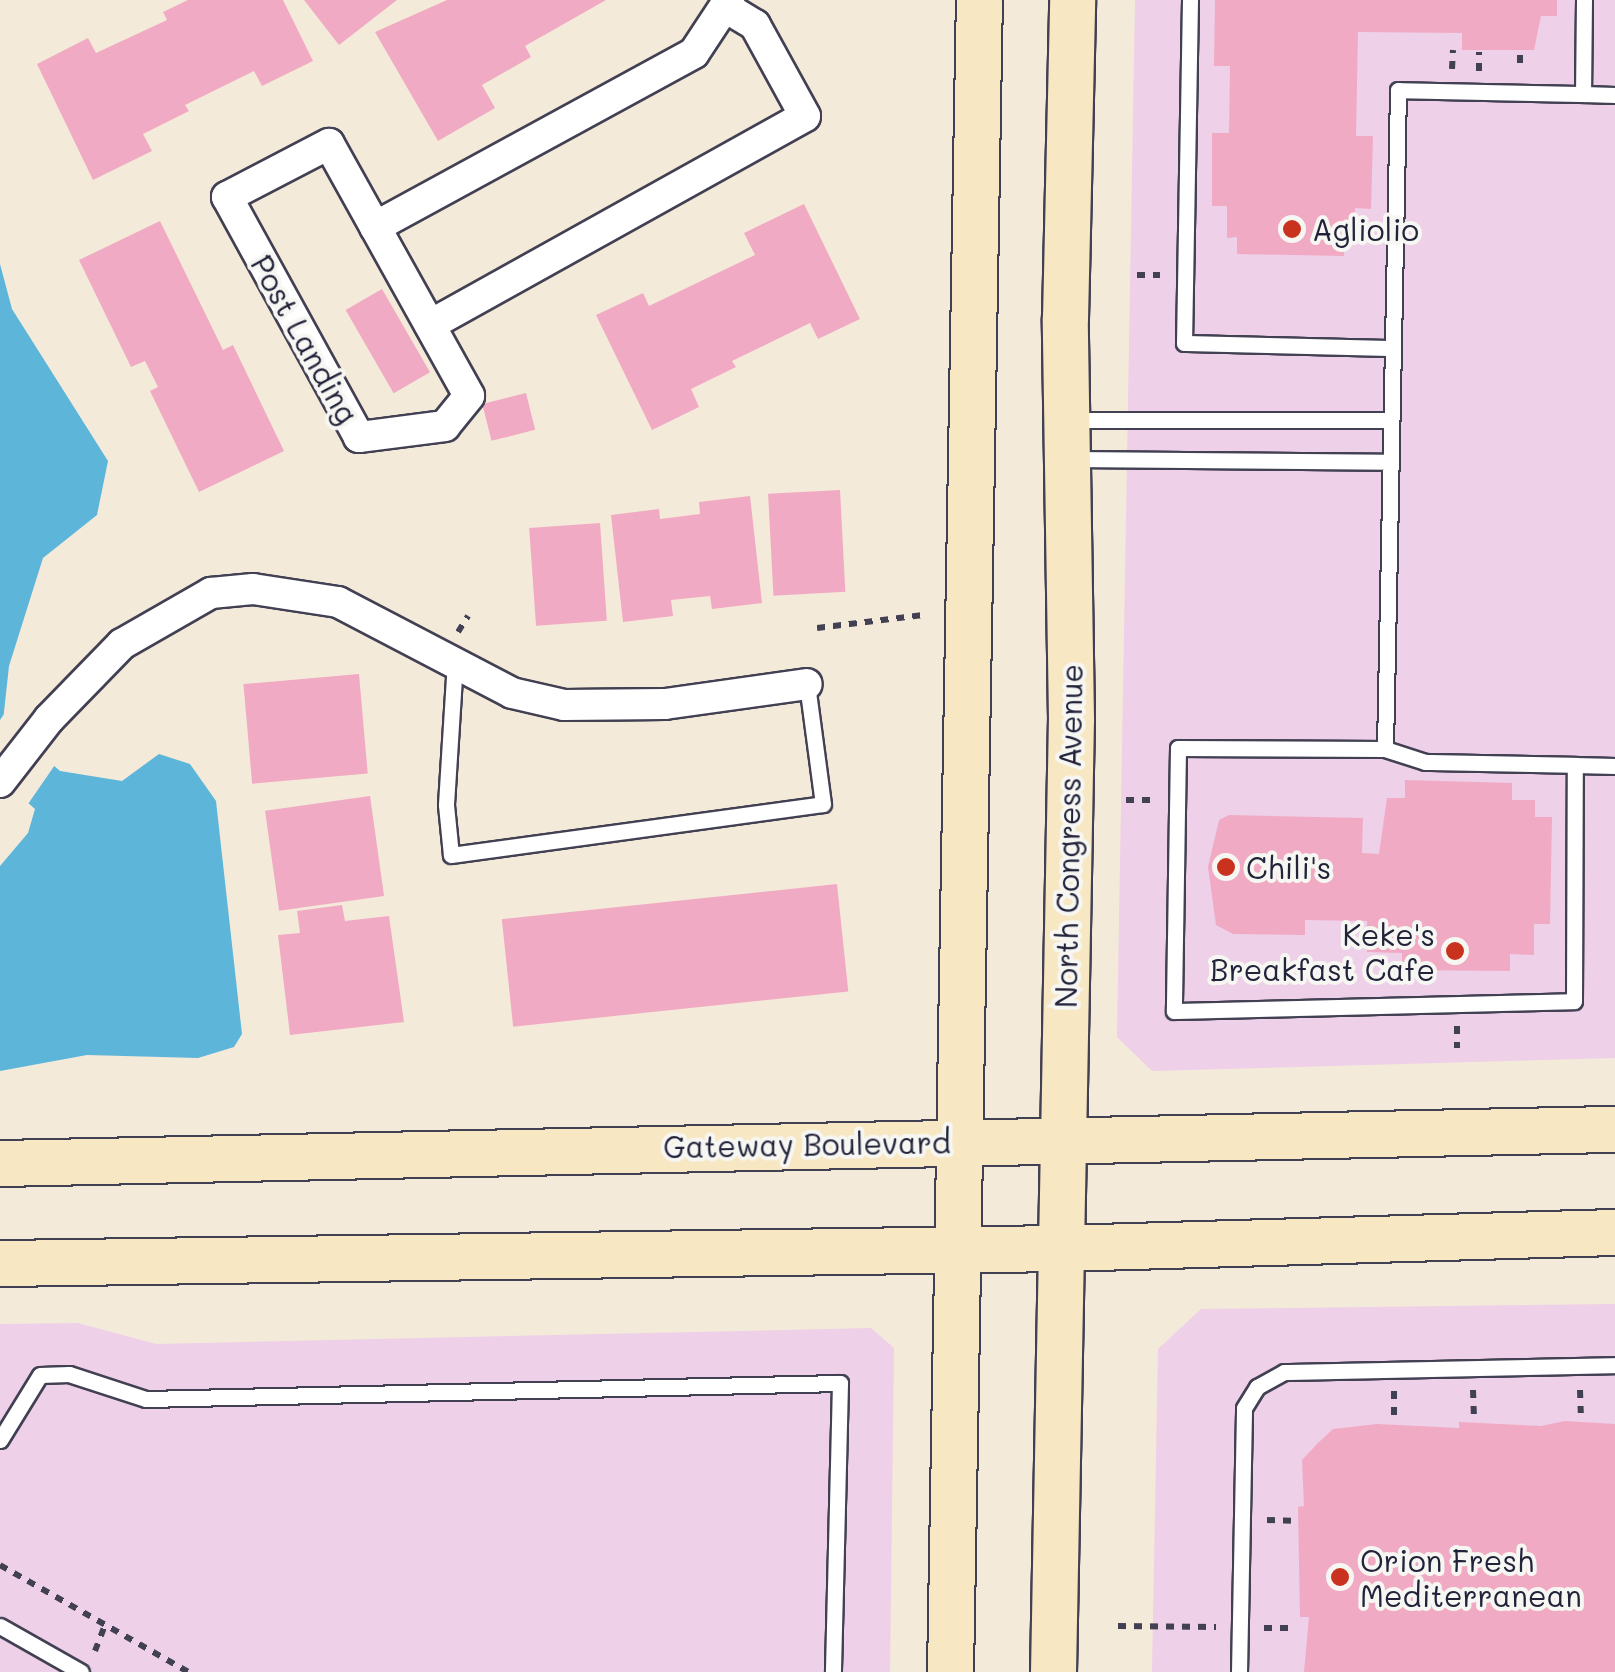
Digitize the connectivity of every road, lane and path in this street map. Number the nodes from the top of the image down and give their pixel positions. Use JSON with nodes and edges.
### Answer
{"nodes":[{"id":1,"x":979,"y":0,"type":"edge"},
{"id":2,"x":1072,"y":0,"type":"edge"},
{"id":3,"x":1190,"y":0,"type":"edge"},
{"id":4,"x":1584,"y":0,"type":"edge"},
{"id":5,"x":727,"y":4,"type":"edge"},
{"id":6,"x":759,"y":12,"type":"edge"},
{"id":7,"x":1479,"y":52,"type":"dead end"},
{"id":8,"x":1520,"y":54,"type":"dead end"},
{"id":9,"x":1479,"y":70,"type":"dead end"},
{"id":10,"x":1520,"y":71,"type":"dead end"},
{"id":11,"x":1582,"y":94,"type":"junction"},
{"id":12,"x":1615,"y":95,"type":"edge"},
{"id":13,"x":374,"y":227,"type":"junction"},
{"id":14,"x":1136,"y":275,"type":"dead end"},
{"id":15,"x":1166,"y":275,"type":"dead end"},
{"id":16,"x":430,"y":325,"type":"junction"},
{"id":17,"x":1390,"y":348,"type":"junction"},
{"id":18,"x":1388,"y":420,"type":"junction"},
{"id":19,"x":1067,"y":439,"type":"junction"},
{"id":20,"x":1387,"y":462,"type":"junction"},
{"id":21,"x":923,"y":615,"type":"dead end"},
{"id":22,"x":817,"y":628,"type":"dead end"},
{"id":23,"x":455,"y":660,"type":"junction"},
{"id":24,"x":807,"y":684,"type":"joint"},
{"id":25,"x":1385,"y":750,"type":"junction"},
{"id":26,"x":1575,"y":765,"type":"junction"},
{"id":27,"x":1615,"y":766,"type":"edge"},
{"id":28,"x":0,"y":782,"type":"edge"},
{"id":29,"x":1126,"y":800,"type":"dead end"},
{"id":30,"x":1157,"y":800,"type":"dead end"},
{"id":31,"x":1457,"y":1025,"type":"dead end"},
{"id":32,"x":1458,"y":1048,"type":"dead end"},
{"id":33,"x":1615,"y":1129,"type":"edge"},
{"id":34,"x":959,"y":1142,"type":"junction"},
{"id":35,"x":1064,"y":1143,"type":"junction"},
{"id":36,"x":0,"y":1163,"type":"edge"},
{"id":37,"x":1615,"y":1232,"type":"edge"},
{"id":38,"x":1062,"y":1248,"type":"junction"},
{"id":39,"x":956,"y":1249,"type":"junction"},
{"id":40,"x":0,"y":1262,"type":"edge"},
{"id":41,"x":1615,"y":1365,"type":"edge"},
{"id":42,"x":1580,"y":1387,"type":"dead end"},
{"id":43,"x":1473,"y":1388,"type":"dead end"},
{"id":44,"x":1581,"y":1414,"type":"dead end"},
{"id":45,"x":1474,"y":1416,"type":"dead end"},
{"id":46,"x":0,"y":1440,"type":"edge"},
{"id":47,"x":0,"y":1566,"type":"edge"},
{"id":48,"x":0,"y":1626,"type":"edge"},
{"id":49,"x":1118,"y":1626,"type":"dead end"},
{"id":50,"x":104,"y":1628,"type":"junction"},
{"id":51,"x":1217,"y":1628,"type":"dead end"},
{"id":52,"x":1260,"y":1628,"type":"dead end"},
{"id":53,"x":1288,"y":1628,"type":"dead end"},
{"id":54,"x":95,"y":1651,"type":"dead end"},
{"id":55,"x":81,"y":1672,"type":"edge"},
{"id":56,"x":188,"y":1672,"type":"edge"},
{"id":57,"x":833,"y":1672,"type":"edge"},
{"id":58,"x":950,"y":1672,"type":"edge"},
{"id":59,"x":1053,"y":1672,"type":"edge"},
{"id":60,"x":1239,"y":1672,"type":"edge"}],
"edges":[{"from":1,"to":34,"type":"main road"},
{"from":2,"to":19,"type":"main road","name":"North Congress Avenue"},
{"from":3,"to":17,"type":"lane"},
{"from":4,"to":11,"type":"lane"},
{"from":5,"to":6,"type":"street"},
{"from":5,"to":13,"type":"street"},
{"from":6,"to":16,"type":"street"},
{"from":7,"to":9,"type":"path"},
{"from":8,"to":10,"type":"path"},
{"from":11,"to":12,"type":"lane"},
{"from":11,"to":17,"type":"lane"},
{"from":13,"to":16,"type":"street","name":"Post Landing"},
{"from":13,"to":16,"type":"street","name":"Post Landing"},
{"from":14,"to":15,"type":"path"},
{"from":17,"to":18,"type":"lane"},
{"from":18,"to":19,"type":"lane"},
{"from":18,"to":20,"type":"lane"},
{"from":19,"to":20,"type":"lane"},
{"from":19,"to":35,"type":"main road","name":"North Congress Avenue"},
{"from":20,"to":25,"type":"lane"},
{"from":21,"to":22,"type":"path"},
{"from":23,"to":24,"type":"street"},
{"from":23,"to":24,"type":"lane"},
{"from":23,"to":28,"type":"street"},
{"from":25,"to":26,"type":"lane"},
{"from":25,"to":26,"type":"lane"},
{"from":26,"to":27,"type":"lane"},
{"from":29,"to":30,"type":"path"},
{"from":31,"to":32,"type":"path"},
{"from":33,"to":35,"type":"main road","name":"Gateway Boulevard"},
{"from":34,"to":35,"type":"main road","name":"Gateway Boulevard"},
{"from":34,"to":36,"type":"main road","name":"Gateway Boulevard"},
{"from":34,"to":39,"type":"main road"},
{"from":35,"to":38,"type":"main road","name":"North Congress Avenue"},
{"from":37,"to":38,"type":"main road"},
{"from":38,"to":39,"type":"main road"},
{"from":38,"to":59,"type":"main road","name":"North Congress Avenue"},
{"from":39,"to":40,"type":"main road"},
{"from":39,"to":58,"type":"main road"},
{"from":41,"to":60,"type":"lane"},
{"from":42,"to":44,"type":"path"},
{"from":43,"to":45,"type":"path"},
{"from":46,"to":57,"type":"lane"},
{"from":47,"to":50,"type":"path"},
{"from":48,"to":55,"type":"lane"},
{"from":49,"to":51,"type":"path"},
{"from":50,"to":54,"type":"path"},
{"from":50,"to":56,"type":"path"},
{"from":52,"to":53,"type":"path"}]}
